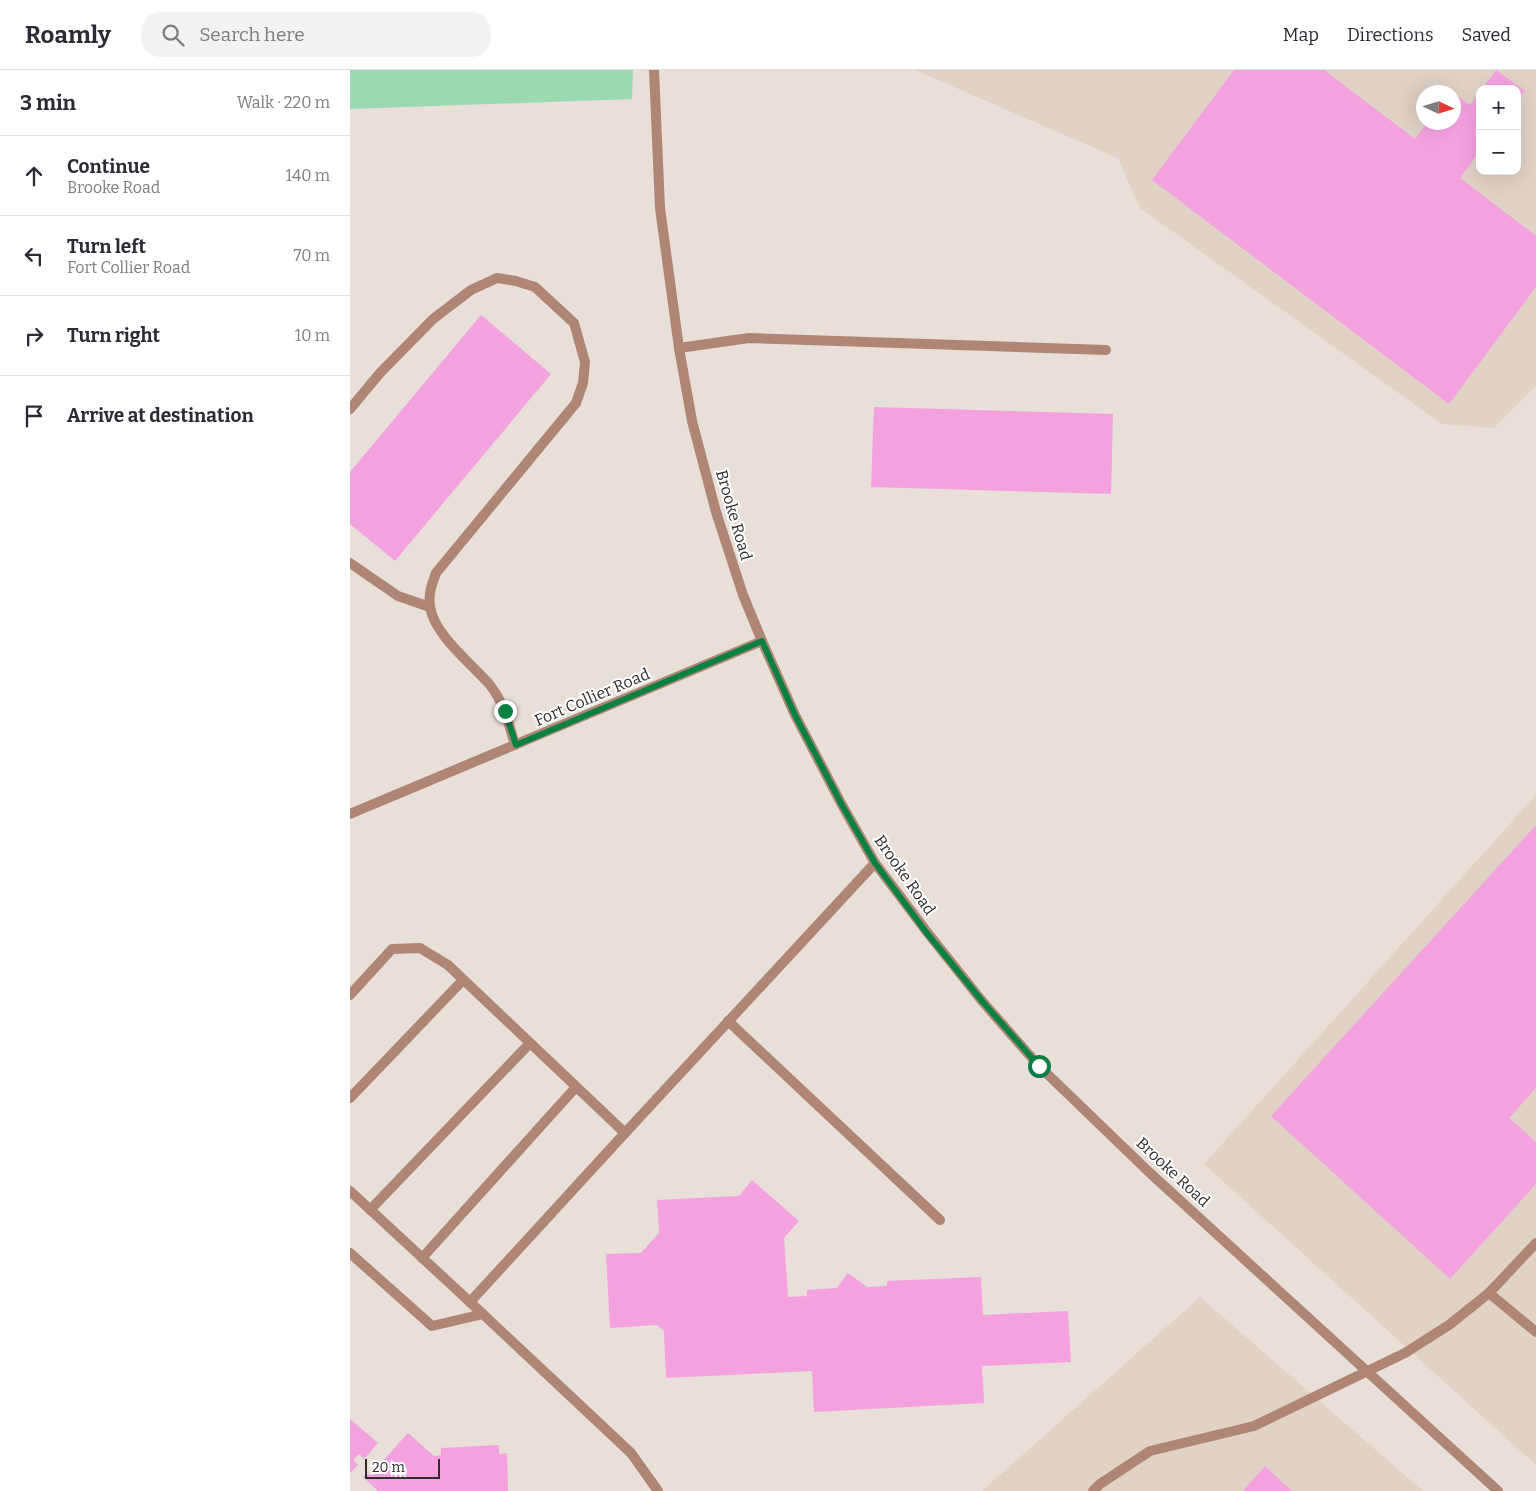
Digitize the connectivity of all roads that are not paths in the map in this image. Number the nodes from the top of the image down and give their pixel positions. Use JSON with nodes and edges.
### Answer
{"nodes":[{"id":1,"x":654,"y":70,"type":"edge"},
{"id":2,"x":680,"y":348,"type":"junction"},
{"id":3,"x":1106,"y":350,"type":"dead end"},
{"id":4,"x":350,"y":409,"type":"edge"},
{"id":5,"x":350,"y":563,"type":"edge"},
{"id":6,"x":430,"y":607,"type":"junction"},
{"id":7,"x":762,"y":641,"type":"junction"},
{"id":8,"x":516,"y":745,"type":"junction"},
{"id":9,"x":350,"y":814,"type":"edge"},
{"id":10,"x":875,"y":863,"type":"junction"},
{"id":11,"x":463,"y":980,"type":"junction"},
{"id":12,"x":350,"y":995,"type":"edge"},
{"id":13,"x":728,"y":1021,"type":"junction"},
{"id":14,"x":530,"y":1043,"type":"junction"},
{"id":15,"x":576,"y":1087,"type":"junction"},
{"id":16,"x":350,"y":1098,"type":"edge"},
{"id":17,"x":624,"y":1133,"type":"junction"},
{"id":18,"x":350,"y":1192,"type":"edge"},
{"id":19,"x":370,"y":1210,"type":"junction"},
{"id":20,"x":940,"y":1220,"type":"dead end"},
{"id":21,"x":1536,"y":1242,"type":"edge"},
{"id":22,"x":350,"y":1254,"type":"edge"},
{"id":23,"x":422,"y":1258,"type":"junction"},
{"id":24,"x":1489,"y":1293,"type":"junction"},
{"id":25,"x":470,"y":1302,"type":"junction"},
{"id":26,"x":483,"y":1314,"type":"junction"},
{"id":27,"x":1536,"y":1332,"type":"edge"},
{"id":28,"x":1368,"y":1371,"type":"junction"},
{"id":29,"x":658,"y":1491,"type":"edge"},
{"id":30,"x":1093,"y":1491,"type":"edge"},
{"id":31,"x":1498,"y":1491,"type":"edge"}],
"edges":[{"from":1,"to":2,"type":"street","name":"Brooke Road"},
{"from":2,"to":3,"type":"street"},
{"from":2,"to":7,"type":"street","name":"Brooke Road"},
{"from":4,"to":6,"type":"street"},
{"from":5,"to":6,"type":"street"},
{"from":6,"to":8,"type":"street"},
{"from":7,"to":8,"type":"street","name":"Fort Collier Road"},
{"from":7,"to":10,"type":"street","name":"Brooke Road"},
{"from":8,"to":9,"type":"street","name":"Fort Collier Road"},
{"from":10,"to":13,"type":"street"},
{"from":10,"to":28,"type":"street","name":"Brooke Road"},
{"from":11,"to":12,"type":"street"},
{"from":11,"to":14,"type":"street"},
{"from":11,"to":16,"type":"street"},
{"from":13,"to":17,"type":"street"},
{"from":13,"to":20,"type":"street"},
{"from":14,"to":15,"type":"street"},
{"from":14,"to":19,"type":"street"},
{"from":15,"to":17,"type":"street"},
{"from":15,"to":23,"type":"street"},
{"from":17,"to":25,"type":"street"},
{"from":18,"to":19,"type":"street"},
{"from":19,"to":23,"type":"street"},
{"from":21,"to":24,"type":"street"},
{"from":22,"to":26,"type":"street"},
{"from":23,"to":25,"type":"street"},
{"from":24,"to":27,"type":"street"},
{"from":24,"to":28,"type":"street"},
{"from":25,"to":26,"type":"street"},
{"from":26,"to":29,"type":"street"},
{"from":28,"to":30,"type":"street"},
{"from":28,"to":31,"type":"street","name":"Brooke Road"}]}
